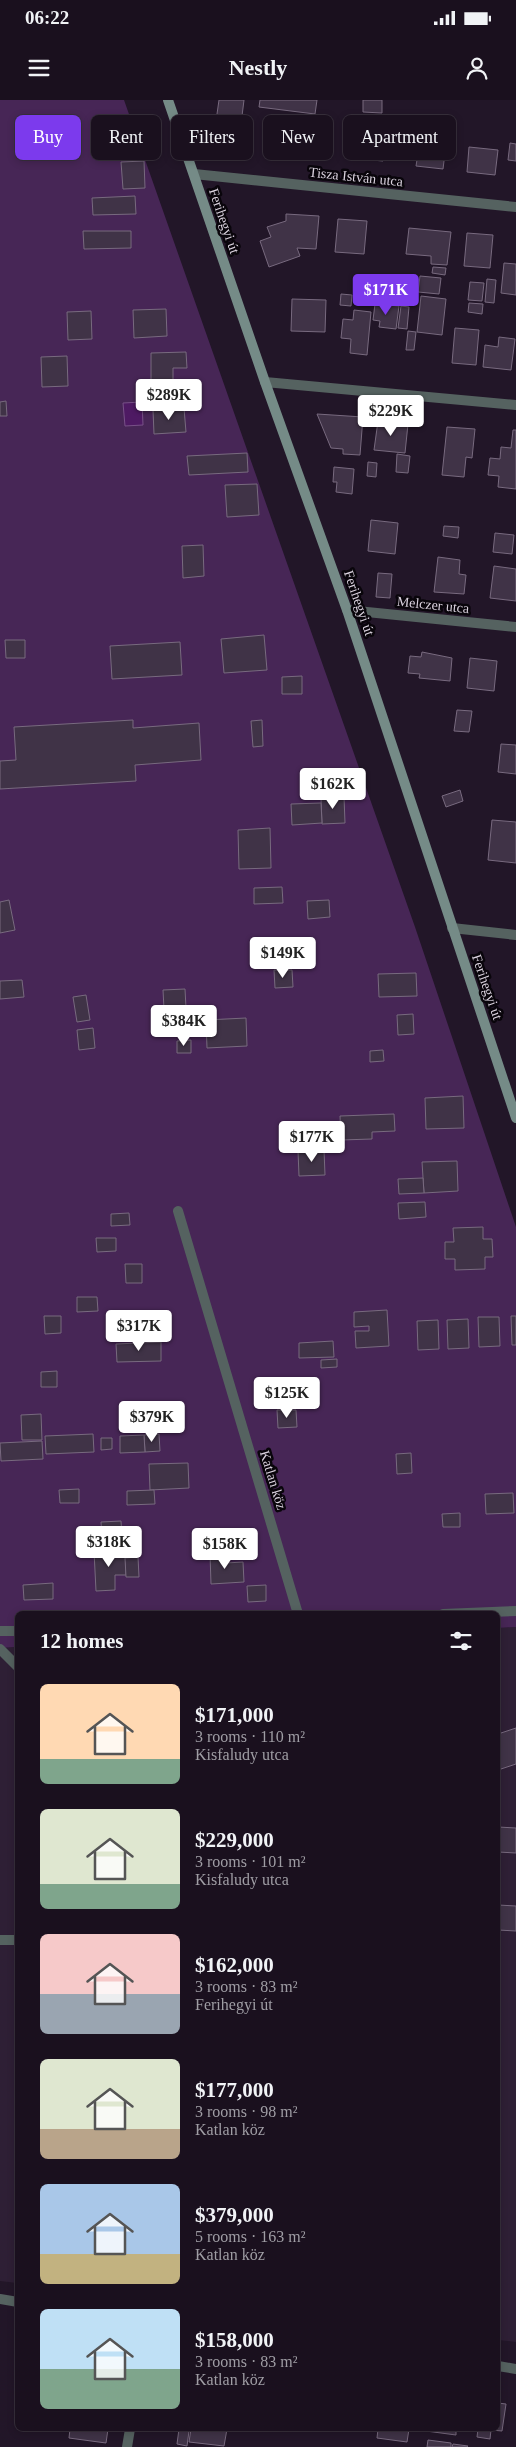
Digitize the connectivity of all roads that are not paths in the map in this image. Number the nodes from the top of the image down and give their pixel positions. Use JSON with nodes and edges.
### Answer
{"nodes":[{"id":1,"x":168,"y":100,"type":"edge"},
{"id":2,"x":194,"y":174,"type":"junction"},
{"id":3,"x":516,"y":207,"type":"edge"},
{"id":4,"x":265,"y":382,"type":"junction"},
{"id":5,"x":516,"y":405,"type":"edge"},
{"id":6,"x":347,"y":610,"type":"junction"},
{"id":7,"x":516,"y":627,"type":"edge"},
{"id":8,"x":452,"y":928,"type":"junction"},
{"id":9,"x":516,"y":935,"type":"edge"},
{"id":10,"x":516,"y":1118,"type":"edge"},
{"id":11,"x":178,"y":1210,"type":"dead end"},
{"id":12,"x":516,"y":1610,"type":"edge"},
{"id":13,"x":297,"y":1611,"type":"edge"},
{"id":14,"x":498,"y":1611,"type":"edge"},
{"id":15,"x":15,"y":1630,"type":"edge"},
{"id":16,"x":0,"y":1631,"type":"edge"},
{"id":17,"x":0,"y":1649,"type":"edge"},
{"id":18,"x":15,"y":1664,"type":"edge"},
{"id":19,"x":0,"y":1940,"type":"edge"},
{"id":20,"x":15,"y":1940,"type":"edge"},
{"id":21,"x":0,"y":2299,"type":"edge"},
{"id":22,"x":15,"y":2302,"type":"edge"},
{"id":23,"x":500,"y":2366,"type":"edge"},
{"id":24,"x":516,"y":2368,"type":"edge"},
{"id":25,"x":130,"y":2431,"type":"edge"},
{"id":26,"x":128,"y":2447,"type":"edge"}],
"edges":[{"from":1,"to":2,"type":"main road","name":"Ferihegyi út"},
{"from":2,"to":3,"type":"street","name":"Tisza István utca"},
{"from":2,"to":4,"type":"main road","name":"Ferihegyi út"},
{"from":4,"to":5,"type":"street"},
{"from":4,"to":6,"type":"main road","name":"Ferihegyi út"},
{"from":6,"to":7,"type":"street","name":"Melczer utca"},
{"from":6,"to":8,"type":"main road","name":"Ferihegyi út"},
{"from":8,"to":9,"type":"street"},
{"from":8,"to":10,"type":"main road","name":"Ferihegyi út"},
{"from":11,"to":13,"type":"street","name":"Katlan köz"},
{"from":12,"to":14,"type":"street"},
{"from":15,"to":16,"type":"street"},
{"from":17,"to":18,"type":"street"},
{"from":19,"to":20,"type":"street"},
{"from":21,"to":22,"type":"street"},
{"from":23,"to":24,"type":"street"},
{"from":25,"to":26,"type":"street"}]}
